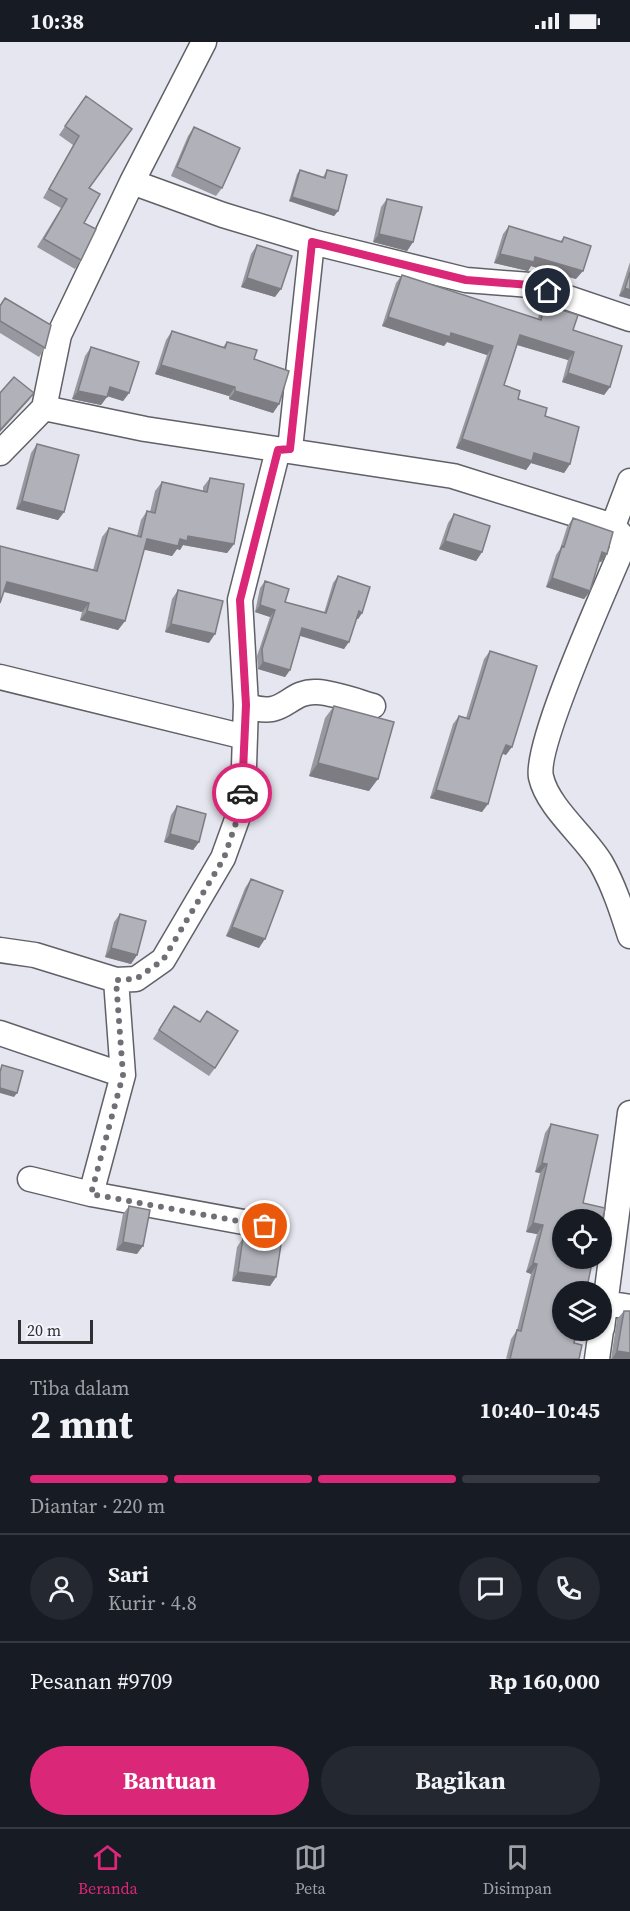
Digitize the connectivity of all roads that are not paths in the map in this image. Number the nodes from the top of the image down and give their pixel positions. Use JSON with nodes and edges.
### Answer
{"nodes":[{"id":1,"x":204,"y":42,"type":"edge"},
{"id":2,"x":132,"y":182,"type":"junction"},
{"id":3,"x":312,"y":242,"type":"junction"},
{"id":4,"x":630,"y":319,"type":"edge"},
{"id":5,"x":44,"y":408,"type":"junction"},
{"id":6,"x":284,"y":450,"type":"junction"},
{"id":7,"x":0,"y":453,"type":"edge"},
{"id":8,"x":630,"y":481,"type":"edge"},
{"id":9,"x":613,"y":526,"type":"junction"},
{"id":10,"x":0,"y":677,"type":"edge"},
{"id":11,"x":246,"y":705,"type":"junction"},
{"id":12,"x":373,"y":706,"type":"dead end"},
{"id":13,"x":245,"y":737,"type":"junction"},
{"id":14,"x":630,"y":936,"type":"edge"},
{"id":15,"x":0,"y":950,"type":"edge"},
{"id":16,"x":116,"y":980,"type":"junction"},
{"id":17,"x":0,"y":1033,"type":"edge"},
{"id":18,"x":123,"y":1075,"type":"junction"},
{"id":19,"x":630,"y":1113,"type":"edge"},
{"id":20,"x":30,"y":1179,"type":"dead end"},
{"id":21,"x":91,"y":1194,"type":"junction"},
{"id":22,"x":265,"y":1226,"type":"dead end"},
{"id":23,"x":608,"y":1281,"type":"edge"},
{"id":24,"x":612,"y":1304,"type":"edge"},
{"id":25,"x":630,"y":1307,"type":"edge"},
{"id":26,"x":599,"y":1341,"type":"edge"},
{"id":27,"x":597,"y":1359,"type":"edge"}],
"edges":[{"from":1,"to":2,"type":"street"},
{"from":2,"to":3,"type":"street"},
{"from":2,"to":5,"type":"street"},
{"from":3,"to":4,"type":"street"},
{"from":3,"to":6,"type":"street"},
{"from":5,"to":6,"type":"street"},
{"from":5,"to":7,"type":"street"},
{"from":6,"to":9,"type":"street"},
{"from":6,"to":11,"type":"street"},
{"from":8,"to":9,"type":"street"},
{"from":9,"to":14,"type":"street"},
{"from":10,"to":13,"type":"street"},
{"from":11,"to":12,"type":"street"},
{"from":11,"to":13,"type":"street"},
{"from":13,"to":16,"type":"street"},
{"from":15,"to":16,"type":"street"},
{"from":16,"to":18,"type":"street"},
{"from":17,"to":18,"type":"street"},
{"from":18,"to":21,"type":"street"},
{"from":19,"to":23,"type":"street"},
{"from":20,"to":21,"type":"street"},
{"from":21,"to":22,"type":"street"},
{"from":24,"to":25,"type":"street"},
{"from":26,"to":27,"type":"street"}]}
